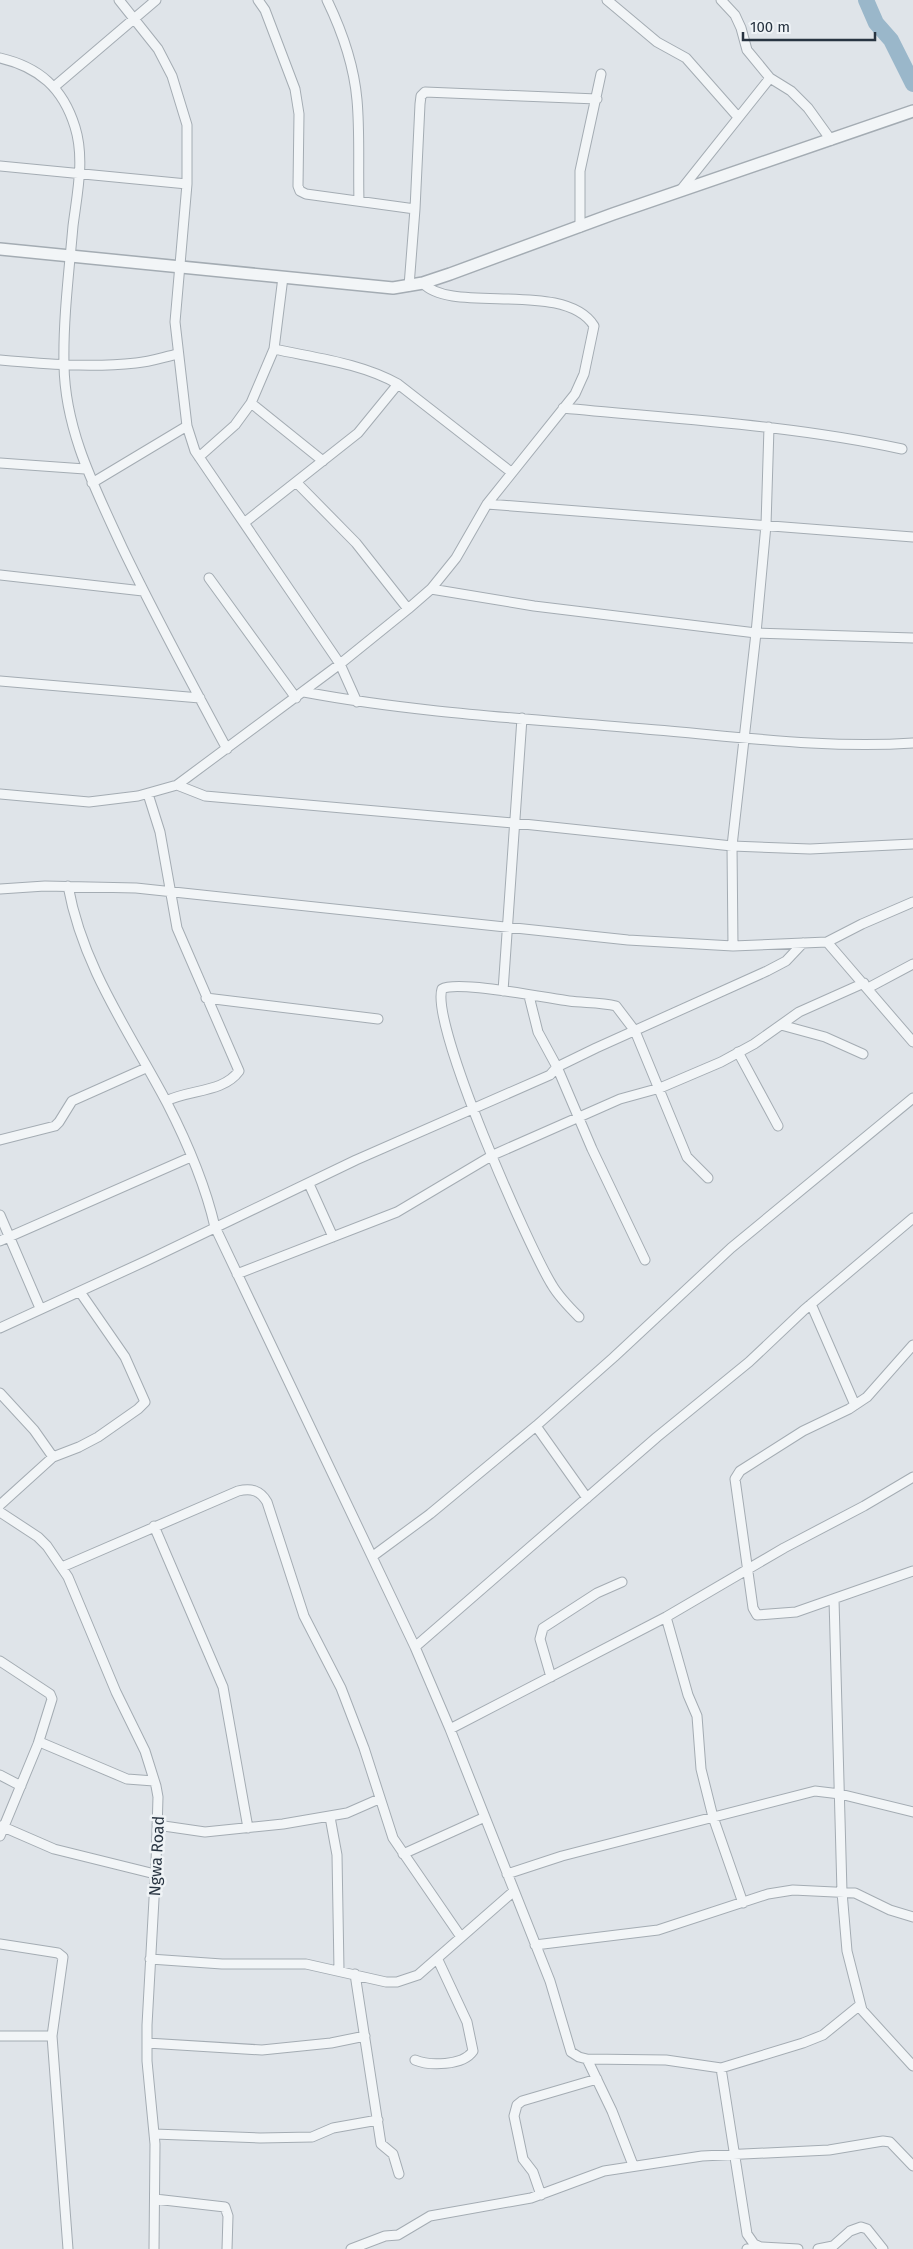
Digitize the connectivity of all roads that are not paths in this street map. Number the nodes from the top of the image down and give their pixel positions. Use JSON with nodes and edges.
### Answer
{"nodes":[{"id":1,"x":119,"y":0,"type":"edge"},
{"id":2,"x":156,"y":0,"type":"edge"},
{"id":3,"x":258,"y":0,"type":"edge"},
{"id":4,"x":327,"y":0,"type":"edge"},
{"id":5,"x":607,"y":0,"type":"edge"},
{"id":6,"x":721,"y":0,"type":"edge"},
{"id":7,"x":135,"y":18,"type":"junction"},
{"id":8,"x":0,"y":58,"type":"edge"},
{"id":9,"x":601,"y":74,"type":"dead end"},
{"id":10,"x":770,"y":78,"type":"junction"},
{"id":11,"x":54,"y":87,"type":"junction"},
{"id":12,"x":597,"y":99,"type":"junction"},
{"id":13,"x":913,"y":111,"type":"edge"},
{"id":14,"x":738,"y":117,"type":"junction"},
{"id":15,"x":831,"y":140,"type":"junction"},
{"id":16,"x":0,"y":166,"type":"edge"},
{"id":17,"x":79,"y":174,"type":"junction"},
{"id":18,"x":187,"y":184,"type":"junction"},
{"id":19,"x":680,"y":192,"type":"junction"},
{"id":20,"x":359,"y":201,"type":"junction"},
{"id":21,"x":415,"y":210,"type":"junction"},
{"id":22,"x":580,"y":227,"type":"junction"},
{"id":23,"x":0,"y":249,"type":"edge"},
{"id":24,"x":70,"y":256,"type":"junction"},
{"id":25,"x":180,"y":267,"type":"junction"},
{"id":26,"x":283,"y":277,"type":"junction"},
{"id":27,"x":423,"y":283,"type":"junction"},
{"id":28,"x":409,"y":286,"type":"junction"},
{"id":29,"x":274,"y":349,"type":"junction"},
{"id":30,"x":178,"y":354,"type":"junction"},
{"id":31,"x":0,"y":360,"type":"edge"},
{"id":32,"x":64,"y":366,"type":"junction"},
{"id":33,"x":398,"y":384,"type":"junction"},
{"id":34,"x":251,"y":403,"type":"junction"},
{"id":35,"x":563,"y":408,"type":"junction"},
{"id":36,"x":187,"y":426,"type":"junction"},
{"id":37,"x":769,"y":427,"type":"junction"},
{"id":38,"x":902,"y":449,"type":"dead end"},
{"id":39,"x":199,"y":457,"type":"junction"},
{"id":40,"x":323,"y":461,"type":"junction"},
{"id":41,"x":0,"y":463,"type":"edge"},
{"id":42,"x":86,"y":469,"type":"junction"},
{"id":43,"x":511,"y":472,"type":"junction"},
{"id":44,"x":296,"y":482,"type":"junction"},
{"id":45,"x":92,"y":483,"type":"junction"},
{"id":46,"x":487,"y":504,"type":"junction"},
{"id":47,"x":244,"y":524,"type":"junction"},
{"id":48,"x":766,"y":525,"type":"junction"},
{"id":49,"x":913,"y":537,"type":"edge"},
{"id":50,"x":0,"y":575,"type":"edge"},
{"id":51,"x":209,"y":578,"type":"dead end"},
{"id":52,"x":431,"y":588,"type":"junction"},
{"id":53,"x":143,"y":591,"type":"junction"},
{"id":54,"x":408,"y":609,"type":"junction"},
{"id":55,"x":756,"y":633,"type":"junction"},
{"id":56,"x":913,"y":638,"type":"edge"},
{"id":57,"x":340,"y":664,"type":"junction"},
{"id":58,"x":0,"y":681,"type":"edge"},
{"id":59,"x":304,"y":692,"type":"junction"},
{"id":60,"x":200,"y":698,"type":"junction"},
{"id":61,"x":296,"y":698,"type":"junction"},
{"id":62,"x":357,"y":702,"type":"junction"},
{"id":63,"x":522,"y":718,"type":"junction"},
{"id":64,"x":744,"y":737,"type":"junction"},
{"id":65,"x":913,"y":743,"type":"edge"},
{"id":66,"x":227,"y":749,"type":"junction"},
{"id":67,"x":177,"y":785,"type":"junction"},
{"id":68,"x":0,"y":794,"type":"edge"},
{"id":69,"x":148,"y":794,"type":"junction"},
{"id":70,"x":514,"y":823,"type":"junction"},
{"id":71,"x":913,"y":844,"type":"edge"},
{"id":72,"x":732,"y":846,"type":"junction"},
{"id":73,"x":68,"y":886,"type":"junction"},
{"id":74,"x":0,"y":889,"type":"edge"},
{"id":75,"x":171,"y":891,"type":"junction"},
{"id":76,"x":913,"y":902,"type":"edge"},
{"id":77,"x":508,"y":928,"type":"junction"},
{"id":78,"x":827,"y":942,"type":"junction"},
{"id":79,"x":803,"y":943,"type":"junction"},
{"id":80,"x":733,"y":946,"type":"junction"},
{"id":81,"x":913,"y":964,"type":"edge"},
{"id":82,"x":866,"y":985,"type":"junction"},
{"id":83,"x":503,"y":991,"type":"junction"},
{"id":84,"x":529,"y":996,"type":"junction"},
{"id":85,"x":206,"y":998,"type":"junction"},
{"id":86,"x":378,"y":1019,"type":"dead end"},
{"id":87,"x":782,"y":1025,"type":"junction"},
{"id":88,"x":635,"y":1030,"type":"junction"},
{"id":89,"x":913,"y":1042,"type":"edge"},
{"id":90,"x":738,"y":1052,"type":"junction"},
{"id":91,"x":863,"y":1054,"type":"dead end"},
{"id":92,"x":557,"y":1067,"type":"junction"},
{"id":93,"x":146,"y":1068,"type":"junction"},
{"id":94,"x":660,"y":1088,"type":"junction"},
{"id":95,"x":913,"y":1098,"type":"edge"},
{"id":96,"x":166,"y":1101,"type":"junction"},
{"id":97,"x":475,"y":1110,"type":"junction"},
{"id":98,"x":578,"y":1117,"type":"junction"},
{"id":99,"x":778,"y":1126,"type":"dead end"},
{"id":100,"x":0,"y":1140,"type":"edge"},
{"id":101,"x":493,"y":1155,"type":"junction"},
{"id":102,"x":191,"y":1157,"type":"junction"},
{"id":103,"x":708,"y":1178,"type":"dead end"},
{"id":104,"x":308,"y":1184,"type":"junction"},
{"id":105,"x":0,"y":1216,"type":"edge"},
{"id":106,"x":913,"y":1218,"type":"edge"},
{"id":107,"x":214,"y":1227,"type":"junction"},
{"id":108,"x":333,"y":1237,"type":"junction"},
{"id":109,"x":4,"y":1239,"type":"edge"},
{"id":110,"x":645,"y":1260,"type":"dead end"},
{"id":111,"x":237,"y":1274,"type":"junction"},
{"id":112,"x":80,"y":1292,"type":"junction"},
{"id":113,"x":811,"y":1304,"type":"junction"},
{"id":114,"x":40,"y":1308,"type":"junction"},
{"id":115,"x":579,"y":1317,"type":"dead end"},
{"id":116,"x":0,"y":1328,"type":"edge"},
{"id":117,"x":913,"y":1345,"type":"edge"},
{"id":118,"x":0,"y":1393,"type":"edge"},
{"id":119,"x":855,"y":1405,"type":"junction"},
{"id":120,"x":536,"y":1426,"type":"junction"},
{"id":121,"x":54,"y":1457,"type":"junction"},
{"id":122,"x":913,"y":1477,"type":"edge"},
{"id":123,"x":586,"y":1498,"type":"junction"},
{"id":124,"x":0,"y":1506,"type":"edge"},
{"id":125,"x":0,"y":1512,"type":"edge"},
{"id":126,"x":154,"y":1526,"type":"junction"},
{"id":127,"x":373,"y":1556,"type":"junction"},
{"id":128,"x":62,"y":1567,"type":"junction"},
{"id":129,"x":747,"y":1569,"type":"junction"},
{"id":130,"x":913,"y":1570,"type":"edge"},
{"id":131,"x":622,"y":1582,"type":"dead end"},
{"id":132,"x":834,"y":1599,"type":"junction"},
{"id":133,"x":666,"y":1617,"type":"junction"},
{"id":134,"x":415,"y":1646,"type":"junction"},
{"id":135,"x":0,"y":1661,"type":"edge"},
{"id":136,"x":551,"y":1676,"type":"junction"},
{"id":137,"x":450,"y":1729,"type":"junction"},
{"id":138,"x":38,"y":1744,"type":"junction"},
{"id":139,"x":0,"y":1774,"type":"edge"},
{"id":140,"x":154,"y":1781,"type":"junction"},
{"id":141,"x":21,"y":1786,"type":"junction"},
{"id":142,"x":840,"y":1794,"type":"junction"},
{"id":143,"x":379,"y":1799,"type":"junction"},
{"id":144,"x":913,"y":1812,"type":"edge"},
{"id":145,"x":330,"y":1817,"type":"junction"},
{"id":146,"x":485,"y":1817,"type":"junction"},
{"id":147,"x":713,"y":1818,"type":"junction"},
{"id":148,"x":157,"y":1825,"type":"junction"},
{"id":149,"x":248,"y":1828,"type":"junction"},
{"id":150,"x":2,"y":1830,"type":"edge"},
{"id":151,"x":403,"y":1854,"type":"junction"},
{"id":152,"x":155,"y":1874,"type":"junction"},
{"id":153,"x":507,"y":1874,"type":"junction"},
{"id":154,"x":514,"y":1892,"type":"junction"},
{"id":155,"x":842,"y":1892,"type":"junction"},
{"id":156,"x":743,"y":1903,"type":"junction"},
{"id":157,"x":913,"y":1917,"type":"edge"},
{"id":158,"x":461,"y":1937,"type":"junction"},
{"id":159,"x":0,"y":1944,"type":"edge"},
{"id":160,"x":535,"y":1945,"type":"junction"},
{"id":161,"x":150,"y":1959,"type":"junction"},
{"id":162,"x":438,"y":1960,"type":"junction"},
{"id":163,"x":339,"y":1970,"type":"junction"},
{"id":164,"x":355,"y":1974,"type":"junction"},
{"id":165,"x":860,"y":2005,"type":"junction"},
{"id":166,"x":0,"y":2036,"type":"edge"},
{"id":167,"x":52,"y":2036,"type":"junction"},
{"id":168,"x":365,"y":2036,"type":"junction"},
{"id":169,"x":147,"y":2043,"type":"junction"},
{"id":170,"x":587,"y":2059,"type":"junction"},
{"id":171,"x":415,"y":2060,"type":"dead end"},
{"id":172,"x":911,"y":2061,"type":"edge"},
{"id":173,"x":721,"y":2068,"type":"junction"},
{"id":174,"x":597,"y":2079,"type":"junction"},
{"id":175,"x":378,"y":2120,"type":"junction"},
{"id":176,"x":154,"y":2134,"type":"junction"},
{"id":177,"x":735,"y":2152,"type":"junction"},
{"id":178,"x":633,"y":2165,"type":"junction"},
{"id":179,"x":913,"y":2166,"type":"edge"},
{"id":180,"x":399,"y":2174,"type":"dead end"},
{"id":181,"x":541,"y":2195,"type":"junction"},
{"id":182,"x":155,"y":2199,"type":"junction"},
{"id":183,"x":763,"y":2248,"type":"edge"},
{"id":184,"x":68,"y":2249,"type":"edge"},
{"id":185,"x":154,"y":2249,"type":"edge"},
{"id":186,"x":227,"y":2249,"type":"edge"},
{"id":187,"x":351,"y":2249,"type":"edge"},
{"id":188,"x":747,"y":2249,"type":"edge"},
{"id":189,"x":798,"y":2249,"type":"edge"},
{"id":190,"x":818,"y":2249,"type":"edge"},
{"id":191,"x":883,"y":2249,"type":"edge"}],
"edges":[{"from":1,"to":7,"type":"street"},
{"from":2,"to":7,"type":"street"},
{"from":3,"to":20,"type":"street"},
{"from":4,"to":20,"type":"street"},
{"from":5,"to":14,"type":"street"},
{"from":6,"to":10,"type":"street"},
{"from":7,"to":11,"type":"street"},
{"from":7,"to":18,"type":"street"},
{"from":8,"to":11,"type":"street"},
{"from":9,"to":12,"type":"street"},
{"from":10,"to":14,"type":"street"},
{"from":10,"to":15,"type":"street"},
{"from":11,"to":17,"type":"street"},
{"from":12,"to":21,"type":"street"},
{"from":12,"to":22,"type":"street"},
{"from":13,"to":15,"type":"street"},
{"from":14,"to":19,"type":"street"},
{"from":15,"to":19,"type":"street"},
{"from":16,"to":17,"type":"street"},
{"from":17,"to":18,"type":"street"},
{"from":17,"to":24,"type":"street"},
{"from":18,"to":25,"type":"street"},
{"from":19,"to":22,"type":"street"},
{"from":20,"to":21,"type":"street"},
{"from":21,"to":28,"type":"street"},
{"from":22,"to":27,"type":"street"},
{"from":23,"to":24,"type":"street"},
{"from":24,"to":25,"type":"street"},
{"from":24,"to":32,"type":"street"},
{"from":25,"to":26,"type":"street"},
{"from":25,"to":30,"type":"street"},
{"from":26,"to":28,"type":"street"},
{"from":26,"to":29,"type":"street"},
{"from":27,"to":28,"type":"street"},
{"from":27,"to":35,"type":"street"},
{"from":29,"to":33,"type":"street"},
{"from":29,"to":34,"type":"street"},
{"from":30,"to":32,"type":"street"},
{"from":30,"to":36,"type":"street"},
{"from":31,"to":32,"type":"street"},
{"from":32,"to":42,"type":"street"},
{"from":33,"to":40,"type":"street"},
{"from":33,"to":43,"type":"street"},
{"from":34,"to":39,"type":"street"},
{"from":34,"to":40,"type":"street"},
{"from":35,"to":37,"type":"street"},
{"from":35,"to":43,"type":"street"},
{"from":36,"to":39,"type":"street"},
{"from":36,"to":45,"type":"street"},
{"from":37,"to":38,"type":"street"},
{"from":37,"to":48,"type":"street"},
{"from":39,"to":47,"type":"street"},
{"from":40,"to":44,"type":"street"},
{"from":41,"to":42,"type":"street"},
{"from":42,"to":45,"type":"street"},
{"from":43,"to":46,"type":"street"},
{"from":44,"to":47,"type":"street"},
{"from":44,"to":54,"type":"street"},
{"from":45,"to":53,"type":"street"},
{"from":46,"to":48,"type":"street"},
{"from":46,"to":52,"type":"street"},
{"from":47,"to":57,"type":"street"},
{"from":48,"to":49,"type":"street"},
{"from":48,"to":55,"type":"street"},
{"from":50,"to":53,"type":"street"},
{"from":51,"to":61,"type":"street"},
{"from":52,"to":54,"type":"street"},
{"from":52,"to":55,"type":"street"},
{"from":53,"to":60,"type":"street"},
{"from":54,"to":57,"type":"street"},
{"from":55,"to":56,"type":"street"},
{"from":55,"to":64,"type":"street"},
{"from":57,"to":59,"type":"street"},
{"from":57,"to":62,"type":"street"},
{"from":58,"to":60,"type":"street"},
{"from":59,"to":61,"type":"street"},
{"from":59,"to":62,"type":"street"},
{"from":60,"to":66,"type":"street"},
{"from":61,"to":66,"type":"street"},
{"from":62,"to":63,"type":"street"},
{"from":63,"to":64,"type":"street"},
{"from":63,"to":70,"type":"street"},
{"from":64,"to":65,"type":"street"},
{"from":64,"to":72,"type":"street"},
{"from":66,"to":67,"type":"street"},
{"from":67,"to":69,"type":"street"},
{"from":67,"to":70,"type":"street"},
{"from":68,"to":69,"type":"street"},
{"from":69,"to":75,"type":"street"},
{"from":70,"to":72,"type":"street"},
{"from":70,"to":77,"type":"street"},
{"from":71,"to":72,"type":"street"},
{"from":72,"to":80,"type":"street"},
{"from":73,"to":74,"type":"street"},
{"from":73,"to":75,"type":"street"},
{"from":73,"to":93,"type":"street"},
{"from":75,"to":77,"type":"street"},
{"from":75,"to":85,"type":"street"},
{"from":76,"to":78,"type":"street"},
{"from":77,"to":80,"type":"street"},
{"from":77,"to":83,"type":"street"},
{"from":78,"to":79,"type":"street"},
{"from":78,"to":82,"type":"street"},
{"from":79,"to":80,"type":"street"},
{"from":79,"to":88,"type":"street"},
{"from":81,"to":82,"type":"street"},
{"from":82,"to":87,"type":"street"},
{"from":82,"to":89,"type":"street"},
{"from":83,"to":84,"type":"street"},
{"from":83,"to":97,"type":"street"},
{"from":84,"to":88,"type":"street"},
{"from":84,"to":92,"type":"street"},
{"from":85,"to":86,"type":"street"},
{"from":85,"to":96,"type":"street"},
{"from":87,"to":90,"type":"street"},
{"from":87,"to":91,"type":"street"},
{"from":88,"to":92,"type":"street"},
{"from":88,"to":94,"type":"street"},
{"from":90,"to":94,"type":"street"},
{"from":90,"to":99,"type":"street"},
{"from":92,"to":97,"type":"street"},
{"from":92,"to":98,"type":"street"},
{"from":93,"to":96,"type":"street"},
{"from":93,"to":100,"type":"street"},
{"from":94,"to":98,"type":"street"},
{"from":94,"to":103,"type":"street"},
{"from":95,"to":120,"type":"street"},
{"from":96,"to":102,"type":"street"},
{"from":97,"to":101,"type":"street"},
{"from":97,"to":104,"type":"street"},
{"from":98,"to":101,"type":"street"},
{"from":98,"to":110,"type":"street"},
{"from":101,"to":108,"type":"street"},
{"from":101,"to":115,"type":"street"},
{"from":102,"to":107,"type":"street"},
{"from":102,"to":109,"type":"street"},
{"from":104,"to":107,"type":"street"},
{"from":104,"to":108,"type":"street"},
{"from":105,"to":109,"type":"street"},
{"from":106,"to":113,"type":"street"},
{"from":107,"to":111,"type":"street"},
{"from":107,"to":112,"type":"street"},
{"from":108,"to":111,"type":"street"},
{"from":109,"to":114,"type":"street"},
{"from":111,"to":127,"type":"street"},
{"from":112,"to":114,"type":"street"},
{"from":112,"to":121,"type":"street"},
{"from":113,"to":119,"type":"street"},
{"from":113,"to":123,"type":"street"},
{"from":114,"to":116,"type":"street"},
{"from":117,"to":119,"type":"street"},
{"from":118,"to":121,"type":"street"},
{"from":119,"to":129,"type":"street"},
{"from":120,"to":123,"type":"street"},
{"from":120,"to":127,"type":"street"},
{"from":121,"to":124,"type":"street"},
{"from":122,"to":129,"type":"street"},
{"from":123,"to":134,"type":"street"},
{"from":125,"to":128,"type":"street","name":"Ngwa Road"},
{"from":126,"to":128,"type":"street"},
{"from":126,"to":143,"type":"street"},
{"from":126,"to":149,"type":"street"},
{"from":127,"to":134,"type":"street"},
{"from":128,"to":140,"type":"street","name":"Ngwa Road"},
{"from":129,"to":132,"type":"street"},
{"from":129,"to":133,"type":"street"},
{"from":130,"to":132,"type":"street"},
{"from":131,"to":136,"type":"street"},
{"from":132,"to":142,"type":"street"},
{"from":133,"to":136,"type":"street"},
{"from":133,"to":147,"type":"street"},
{"from":134,"to":137,"type":"street"},
{"from":135,"to":138,"type":"street"},
{"from":136,"to":137,"type":"street"},
{"from":137,"to":146,"type":"street"},
{"from":138,"to":140,"type":"street"},
{"from":138,"to":141,"type":"street"},
{"from":139,"to":141,"type":"street"},
{"from":140,"to":148,"type":"street","name":"Ngwa Road"},
{"from":141,"to":150,"type":"street"},
{"from":142,"to":144,"type":"street"},
{"from":142,"to":147,"type":"street"},
{"from":142,"to":155,"type":"street"},
{"from":143,"to":145,"type":"street"},
{"from":143,"to":151,"type":"street"},
{"from":145,"to":149,"type":"street"},
{"from":145,"to":163,"type":"street"},
{"from":146,"to":151,"type":"street"},
{"from":146,"to":153,"type":"street"},
{"from":147,"to":153,"type":"street"},
{"from":147,"to":156,"type":"street"},
{"from":148,"to":149,"type":"street"},
{"from":148,"to":152,"type":"street","name":"Ngwa Road"},
{"from":150,"to":152,"type":"street"},
{"from":151,"to":158,"type":"street"},
{"from":152,"to":161,"type":"street","name":"Ngwa Road"},
{"from":153,"to":154,"type":"street"},
{"from":154,"to":158,"type":"street"},
{"from":154,"to":160,"type":"street"},
{"from":155,"to":156,"type":"street"},
{"from":155,"to":157,"type":"street"},
{"from":155,"to":165,"type":"street"},
{"from":156,"to":160,"type":"street"},
{"from":158,"to":162,"type":"street"},
{"from":159,"to":167,"type":"street"},
{"from":160,"to":170,"type":"street"},
{"from":161,"to":163,"type":"street"},
{"from":161,"to":169,"type":"street","name":"Ngwa Road"},
{"from":162,"to":164,"type":"street"},
{"from":162,"to":171,"type":"street"},
{"from":163,"to":164,"type":"street"},
{"from":164,"to":168,"type":"street"},
{"from":165,"to":172,"type":"street"},
{"from":165,"to":173,"type":"street"},
{"from":166,"to":167,"type":"street"},
{"from":167,"to":184,"type":"street"},
{"from":168,"to":169,"type":"street"},
{"from":168,"to":175,"type":"street"},
{"from":169,"to":176,"type":"street","name":"Ngwa Road"},
{"from":170,"to":173,"type":"street"},
{"from":170,"to":174,"type":"street"},
{"from":173,"to":177,"type":"street"},
{"from":174,"to":178,"type":"street"},
{"from":174,"to":181,"type":"street"},
{"from":175,"to":176,"type":"street"},
{"from":175,"to":180,"type":"street"},
{"from":176,"to":182,"type":"street","name":"Ngwa Road"},
{"from":177,"to":178,"type":"street"},
{"from":177,"to":179,"type":"street"},
{"from":177,"to":183,"type":"street"},
{"from":178,"to":181,"type":"street"},
{"from":181,"to":187,"type":"street"},
{"from":182,"to":185,"type":"street","name":"Ngwa Road"},
{"from":182,"to":186,"type":"street"},
{"from":183,"to":188,"type":"street"},
{"from":183,"to":189,"type":"street"},
{"from":190,"to":191,"type":"street"}]}
